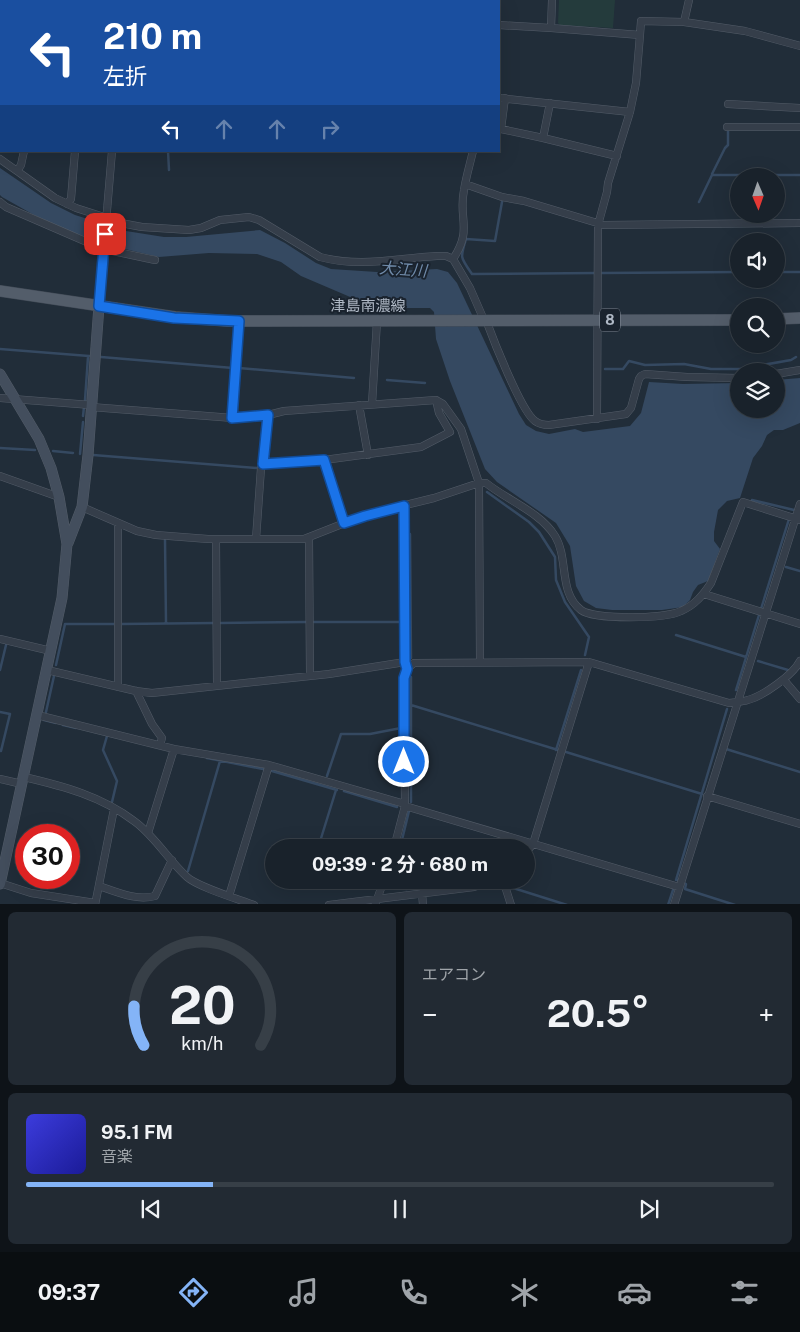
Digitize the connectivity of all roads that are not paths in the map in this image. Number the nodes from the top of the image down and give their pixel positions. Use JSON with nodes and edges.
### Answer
{"nodes":[{"id":1,"x":552,"y":0,"type":"edge"},
{"id":2,"x":689,"y":0,"type":"edge"},
{"id":3,"x":684,"y":22,"type":"junction"},
{"id":4,"x":500,"y":25,"type":"edge"},
{"id":5,"x":551,"y":28,"type":"junction"},
{"id":6,"x":640,"y":36,"type":"junction"},
{"id":7,"x":800,"y":46,"type":"edge"},
{"id":8,"x":502,"y":98,"type":"edge"},
{"id":9,"x":550,"y":103,"type":"junction"},
{"id":10,"x":728,"y":104,"type":"dead end"},
{"id":11,"x":800,"y":108,"type":"edge"},
{"id":12,"x":630,"y":112,"type":"junction"},
{"id":13,"x":727,"y":127,"type":"dead end"},
{"id":14,"x":800,"y":127,"type":"edge"},
{"id":15,"x":542,"y":138,"type":"junction"},
{"id":16,"x":24,"y":152,"type":"edge"},
{"id":17,"x":75,"y":152,"type":"edge"},
{"id":18,"x":112,"y":152,"type":"edge"},
{"id":19,"x":473,"y":152,"type":"edge"},
{"id":20,"x":617,"y":156,"type":"junction"},
{"id":21,"x":0,"y":159,"type":"edge"},
{"id":22,"x":17,"y":171,"type":"junction"},
{"id":23,"x":465,"y":184,"type":"junction"},
{"id":24,"x":67,"y":204,"type":"junction"},
{"id":25,"x":2,"y":205,"type":"edge"},
{"id":26,"x":106,"y":219,"type":"junction"},
{"id":27,"x":800,"y":223,"type":"edge"},
{"id":28,"x":598,"y":224,"type":"junction"},
{"id":29,"x":104,"y":248,"type":"junction"},
{"id":30,"x":453,"y":259,"type":"junction"},
{"id":31,"x":155,"y":260,"type":"dead end"},
{"id":32,"x":0,"y":291,"type":"edge"},
{"id":33,"x":99,"y":306,"type":"junction"},
{"id":34,"x":800,"y":318,"type":"edge"},
{"id":35,"x":785,"y":319,"type":"edge"},
{"id":36,"x":483,"y":320,"type":"junction"},
{"id":37,"x":598,"y":320,"type":"junction"},
{"id":38,"x":730,"y":320,"type":"edge"},
{"id":39,"x":239,"y":321,"type":"junction"},
{"id":40,"x":377,"y":321,"type":"junction"},
{"id":41,"x":800,"y":370,"type":"edge"},
{"id":42,"x":785,"y":372,"type":"edge"},
{"id":43,"x":0,"y":374,"type":"edge"},
{"id":44,"x":730,"y":378,"type":"edge"},
{"id":45,"x":0,"y":398,"type":"edge"},
{"id":46,"x":16,"y":399,"type":"junction"},
{"id":47,"x":436,"y":400,"type":"junction"},
{"id":48,"x":372,"y":404,"type":"junction"},
{"id":49,"x":359,"y":405,"type":"junction"},
{"id":50,"x":91,"y":406,"type":"junction"},
{"id":51,"x":268,"y":415,"type":"junction"},
{"id":52,"x":232,"y":418,"type":"junction"},
{"id":53,"x":597,"y":419,"type":"junction"},
{"id":54,"x":368,"y":455,"type":"junction"},
{"id":55,"x":324,"y":460,"type":"junction"},
{"id":56,"x":263,"y":464,"type":"junction"},
{"id":57,"x":0,"y":476,"type":"edge"},
{"id":58,"x":479,"y":483,"type":"junction"},
{"id":59,"x":59,"y":497,"type":"junction"},
{"id":60,"x":800,"y":504,"type":"edge"},
{"id":61,"x":404,"y":506,"type":"junction"},
{"id":62,"x":82,"y":507,"type":"junction"},
{"id":63,"x":798,"y":519,"type":"edge"},
{"id":64,"x":118,"y":523,"type":"junction"},
{"id":65,"x":344,"y":523,"type":"junction"},
{"id":66,"x":792,"y":530,"type":"junction"},
{"id":67,"x":800,"y":536,"type":"edge"},
{"id":68,"x":309,"y":537,"type":"junction"},
{"id":69,"x":216,"y":539,"type":"junction"},
{"id":70,"x":256,"y":539,"type":"junction"},
{"id":71,"x":67,"y":544,"type":"junction"},
{"id":72,"x":704,"y":594,"type":"junction"},
{"id":73,"x":766,"y":614,"type":"junction"},
{"id":74,"x":800,"y":624,"type":"edge"},
{"id":75,"x":0,"y":639,"type":"edge"},
{"id":76,"x":51,"y":651,"type":"junction"},
{"id":77,"x":800,"y":661,"type":"edge"},
{"id":78,"x":480,"y":662,"type":"junction"},
{"id":79,"x":589,"y":662,"type":"junction"},
{"id":80,"x":406,"y":665,"type":"junction"},
{"id":81,"x":47,"y":670,"type":"junction"},
{"id":82,"x":310,"y":676,"type":"junction"},
{"id":83,"x":784,"y":680,"type":"junction"},
{"id":84,"x":218,"y":686,"type":"junction"},
{"id":85,"x":118,"y":687,"type":"junction"},
{"id":86,"x":136,"y":691,"type":"junction"},
{"id":87,"x":800,"y":699,"type":"edge"},
{"id":88,"x":737,"y":701,"type":"junction"},
{"id":89,"x":37,"y":715,"type":"junction"},
{"id":90,"x":160,"y":745,"type":"junction"},
{"id":91,"x":174,"y":749,"type":"junction"},
{"id":92,"x":269,"y":765,"type":"junction"},
{"id":93,"x":0,"y":779,"type":"edge"},
{"id":94,"x":23,"y":781,"type":"junction"},
{"id":95,"x":707,"y":796,"type":"junction"},
{"id":96,"x":405,"y":805,"type":"junction"},
{"id":97,"x":114,"y":809,"type":"junction"},
{"id":98,"x":800,"y":824,"type":"edge"},
{"id":99,"x":148,"y":833,"type":"junction"},
{"id":100,"x":396,"y":839,"type":"edge"},
{"id":101,"x":517,"y":839,"type":"edge"},
{"id":102,"x":535,"y":839,"type":"edge"},
{"id":103,"x":535,"y":845,"type":"edge"},
{"id":104,"x":172,"y":860,"type":"junction"},
{"id":105,"x":1,"y":880,"type":"edge"},
{"id":106,"x":99,"y":886,"type":"junction"},
{"id":107,"x":679,"y":888,"type":"junction"},
{"id":108,"x":381,"y":889,"type":"edge"},
{"id":109,"x":457,"y":889,"type":"edge"},
{"id":110,"x":506,"y":889,"type":"edge"},
{"id":111,"x":422,"y":893,"type":"junction"},
{"id":112,"x":229,"y":896,"type":"junction"},
{"id":113,"x":376,"y":902,"type":"edge"},
{"id":114,"x":95,"y":904,"type":"edge"},
{"id":115,"x":254,"y":904,"type":"edge"},
{"id":116,"x":329,"y":904,"type":"edge"},
{"id":117,"x":423,"y":904,"type":"edge"},
{"id":118,"x":512,"y":904,"type":"edge"},
{"id":119,"x":674,"y":904,"type":"edge"}],
"edges":[{"from":1,"to":5,"type":"street"},
{"from":2,"to":3,"type":"street"},
{"from":3,"to":6,"type":"street"},
{"from":3,"to":7,"type":"street"},
{"from":4,"to":5,"type":"street"},
{"from":5,"to":6,"type":"street"},
{"from":6,"to":12,"type":"street"},
{"from":8,"to":9,"type":"street"},
{"from":8,"to":15,"type":"street"},
{"from":9,"to":12,"type":"street"},
{"from":9,"to":15,"type":"street"},
{"from":10,"to":11,"type":"street"},
{"from":12,"to":20,"type":"street"},
{"from":13,"to":14,"type":"street"},
{"from":15,"to":20,"type":"street"},
{"from":16,"to":22,"type":"street"},
{"from":17,"to":24,"type":"street"},
{"from":18,"to":26,"type":"street"},
{"from":19,"to":23,"type":"street"},
{"from":20,"to":28,"type":"street"},
{"from":21,"to":22,"type":"street"},
{"from":22,"to":24,"type":"street"},
{"from":23,"to":28,"type":"street"},
{"from":23,"to":30,"type":"street"},
{"from":24,"to":26,"type":"street"},
{"from":25,"to":29,"type":"street"},
{"from":26,"to":29,"type":"street"},
{"from":26,"to":30,"type":"street"},
{"from":27,"to":28,"type":"street"},
{"from":28,"to":37,"type":"street"},
{"from":29,"to":31,"type":"street"},
{"from":29,"to":33,"type":"street"},
{"from":30,"to":36,"type":"street"},
{"from":32,"to":33,"type":"main road","name":"津島南濃線","number":"8"},
{"from":33,"to":39,"type":"main road","name":"津島南濃線","number":"8"},
{"from":33,"to":50,"type":"street"},
{"from":34,"to":35,"type":"main road"},
{"from":36,"to":37,"type":"main road","name":"津島南濃線","number":"8"},
{"from":36,"to":40,"type":"main road","name":"津島南濃線","number":"8"},
{"from":36,"to":53,"type":"street"},
{"from":37,"to":38,"type":"main road","name":"津島南濃線","number":"8"},
{"from":37,"to":53,"type":"street"},
{"from":39,"to":40,"type":"main road","name":"津島南濃線","number":"8"},
{"from":39,"to":52,"type":"street"},
{"from":40,"to":48,"type":"street"},
{"from":41,"to":42,"type":"street"},
{"from":43,"to":46,"type":"street"},
{"from":44,"to":53,"type":"street"},
{"from":45,"to":46,"type":"street"},
{"from":46,"to":50,"type":"street"},
{"from":46,"to":59,"type":"street"},
{"from":47,"to":48,"type":"street"},
{"from":47,"to":54,"type":"street"},
{"from":47,"to":58,"type":"street"},
{"from":48,"to":49,"type":"street"},
{"from":49,"to":51,"type":"street"},
{"from":49,"to":54,"type":"street"},
{"from":50,"to":52,"type":"street"},
{"from":50,"to":62,"type":"street"},
{"from":51,"to":52,"type":"street"},
{"from":51,"to":56,"type":"street"},
{"from":54,"to":55,"type":"street"},
{"from":55,"to":56,"type":"street"},
{"from":55,"to":65,"type":"street"},
{"from":56,"to":70,"type":"street"},
{"from":57,"to":59,"type":"street"},
{"from":58,"to":61,"type":"street"},
{"from":58,"to":72,"type":"street"},
{"from":58,"to":78,"type":"street"},
{"from":59,"to":71,"type":"street"},
{"from":60,"to":63,"type":"street"},
{"from":61,"to":65,"type":"street"},
{"from":61,"to":80,"type":"street"},
{"from":62,"to":64,"type":"street"},
{"from":62,"to":71,"type":"street"},
{"from":63,"to":66,"type":"street"},
{"from":63,"to":72,"type":"street"},
{"from":64,"to":69,"type":"street"},
{"from":64,"to":85,"type":"street"},
{"from":65,"to":68,"type":"street"},
{"from":66,"to":67,"type":"street"},
{"from":66,"to":73,"type":"street"},
{"from":68,"to":70,"type":"street"},
{"from":68,"to":82,"type":"street"},
{"from":69,"to":70,"type":"street"},
{"from":69,"to":84,"type":"street"},
{"from":71,"to":76,"type":"street"},
{"from":72,"to":73,"type":"street"},
{"from":73,"to":74,"type":"street"},
{"from":73,"to":88,"type":"street"},
{"from":75,"to":76,"type":"street"},
{"from":76,"to":81,"type":"street"},
{"from":77,"to":83,"type":"street"},
{"from":78,"to":79,"type":"street"},
{"from":78,"to":80,"type":"street"},
{"from":79,"to":88,"type":"street"},
{"from":79,"to":102,"type":"street"},
{"from":80,"to":82,"type":"street"},
{"from":80,"to":96,"type":"street"},
{"from":81,"to":85,"type":"street"},
{"from":81,"to":89,"type":"street"},
{"from":82,"to":84,"type":"street"},
{"from":83,"to":87,"type":"street"},
{"from":83,"to":88,"type":"street"},
{"from":84,"to":86,"type":"street"},
{"from":85,"to":86,"type":"street"},
{"from":86,"to":90,"type":"street"},
{"from":88,"to":95,"type":"street"},
{"from":89,"to":90,"type":"street"},
{"from":89,"to":94,"type":"street"},
{"from":90,"to":91,"type":"street"},
{"from":91,"to":92,"type":"street"},
{"from":91,"to":99,"type":"street"},
{"from":92,"to":96,"type":"street"},
{"from":92,"to":112,"type":"street"},
{"from":93,"to":94,"type":"street"},
{"from":94,"to":97,"type":"street"},
{"from":94,"to":105,"type":"street"},
{"from":95,"to":98,"type":"street"},
{"from":95,"to":107,"type":"street"},
{"from":96,"to":100,"type":"street"},
{"from":96,"to":101,"type":"street"},
{"from":97,"to":99,"type":"street"},
{"from":97,"to":106,"type":"street"},
{"from":99,"to":104,"type":"street"},
{"from":103,"to":107,"type":"street"},
{"from":104,"to":106,"type":"street"},
{"from":104,"to":112,"type":"street"},
{"from":105,"to":114,"type":"street"},
{"from":106,"to":114,"type":"street"},
{"from":107,"to":119,"type":"street"},
{"from":108,"to":113,"type":"street"},
{"from":109,"to":111,"type":"street"},
{"from":110,"to":118,"type":"street"},
{"from":111,"to":113,"type":"street"},
{"from":111,"to":117,"type":"street"},
{"from":112,"to":115,"type":"street"},
{"from":113,"to":116,"type":"street"}]}
